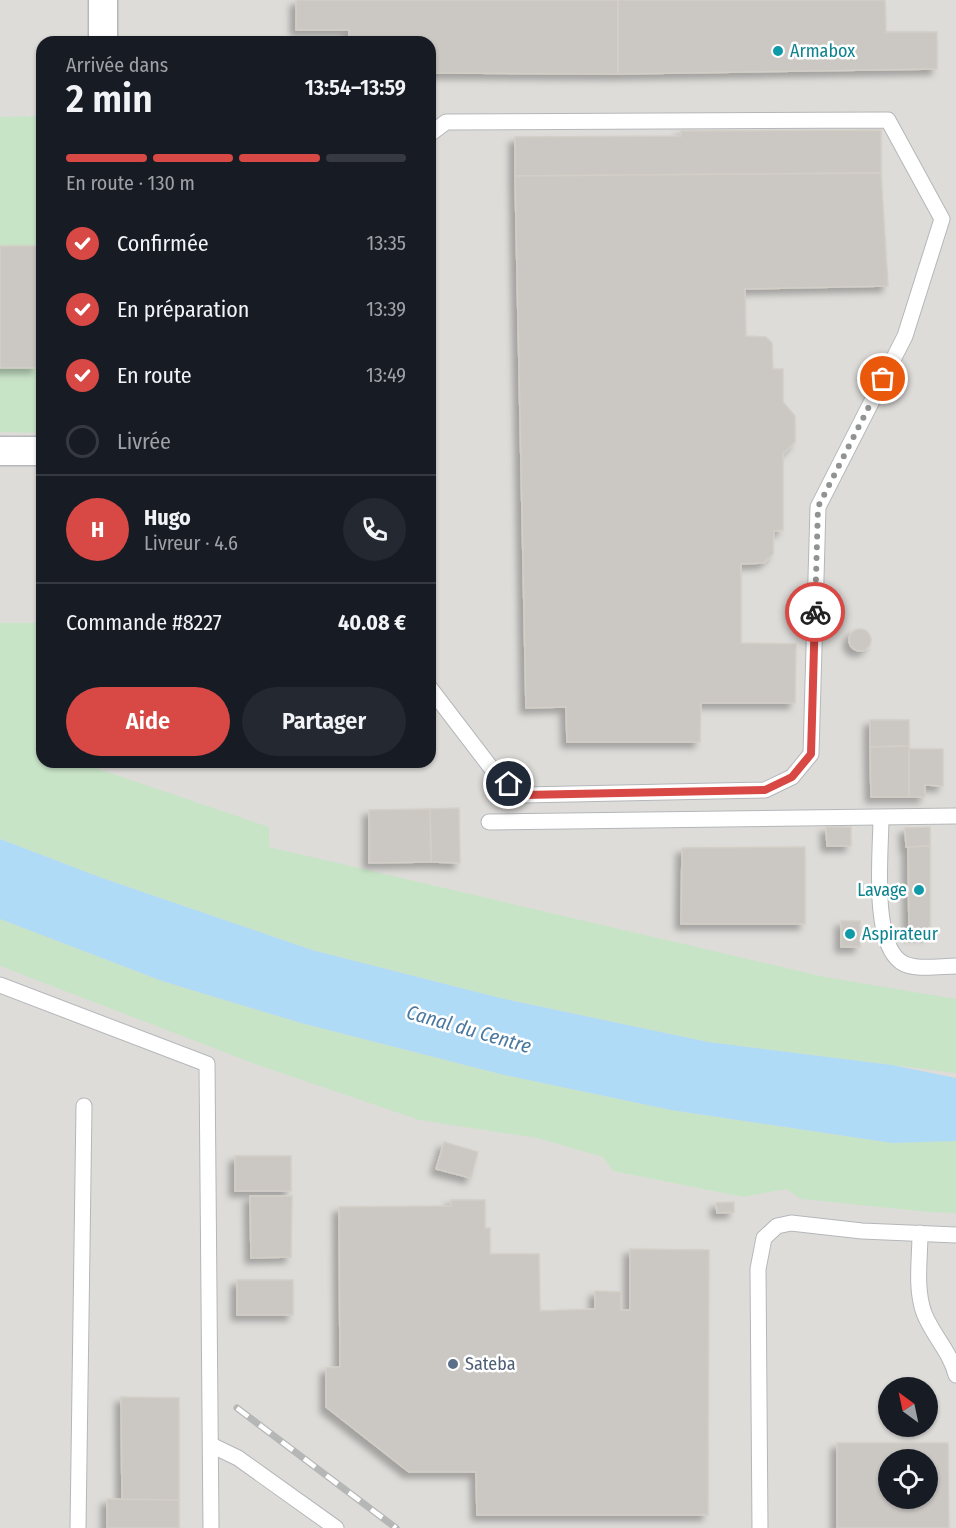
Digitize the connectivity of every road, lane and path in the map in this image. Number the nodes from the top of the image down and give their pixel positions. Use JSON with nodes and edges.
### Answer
{"nodes":[{"id":1,"x":103,"y":0,"type":"edge"},
{"id":2,"x":103,"y":36,"type":"edge"},
{"id":3,"x":436,"y":130,"type":"edge"},
{"id":4,"x":949,"y":219,"type":"edge"},
{"id":5,"x":0,"y":451,"type":"edge"},
{"id":6,"x":36,"y":451,"type":"edge"},
{"id":7,"x":436,"y":696,"type":"edge"},
{"id":8,"x":956,"y":816,"type":"edge"},
{"id":9,"x":881,"y":818,"type":"junction"},
{"id":10,"x":489,"y":822,"type":"dead end"},
{"id":11,"x":956,"y":966,"type":"edge"},
{"id":12,"x":0,"y":986,"type":"edge"},
{"id":13,"x":84,"y":1106,"type":"dead end"},
{"id":14,"x":920,"y":1233,"type":"junction"},
{"id":15,"x":956,"y":1235,"type":"edge"},
{"id":16,"x":956,"y":1375,"type":"edge"},
{"id":17,"x":212,"y":1445,"type":"junction"},
{"id":18,"x":330,"y":1526,"type":"edge"},
{"id":19,"x":78,"y":1528,"type":"edge"},
{"id":20,"x":211,"y":1528,"type":"edge"},
{"id":21,"x":760,"y":1528,"type":"edge"}],
"edges":[{"from":1,"to":2,"type":"street"},
{"from":3,"to":4,"type":"lane"},
{"from":4,"to":7,"type":"lane"},
{"from":5,"to":6,"type":"street"},
{"from":8,"to":9,"type":"lane"},
{"from":9,"to":10,"type":"lane"},
{"from":9,"to":11,"type":"lane"},
{"from":12,"to":17,"type":"lane"},
{"from":13,"to":19,"type":"lane"},
{"from":14,"to":15,"type":"lane"},
{"from":14,"to":16,"type":"lane"},
{"from":14,"to":21,"type":"lane"},
{"from":17,"to":18,"type":"lane"},
{"from":17,"to":20,"type":"lane"}]}
